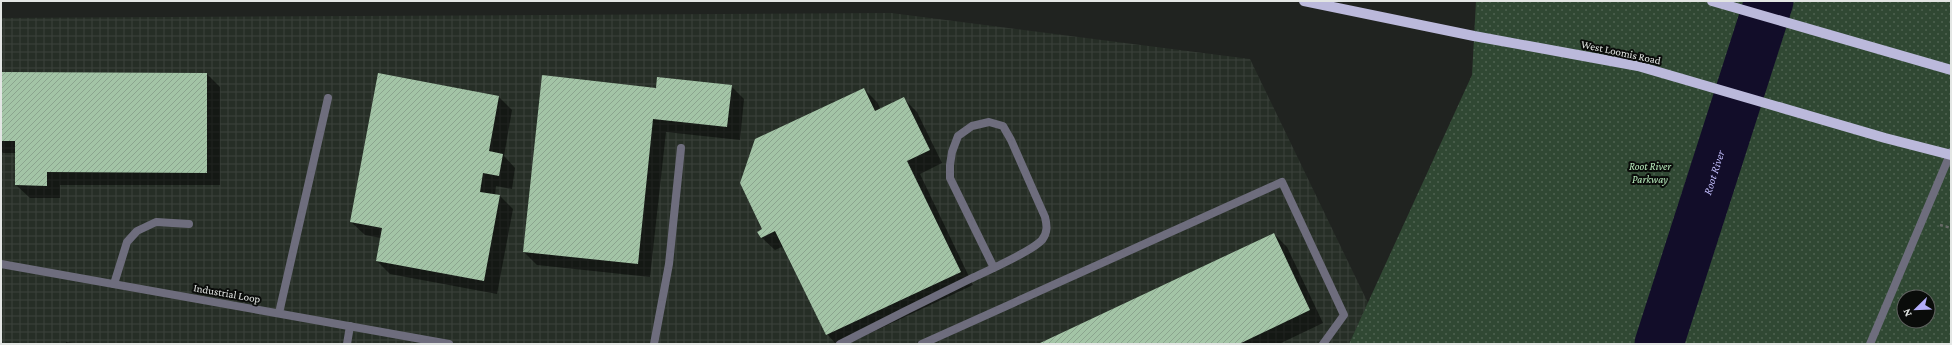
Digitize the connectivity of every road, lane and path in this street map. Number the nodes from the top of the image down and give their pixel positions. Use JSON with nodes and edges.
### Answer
{"nodes":[{"id":1,"x":1304,"y":1,"type":"edge"},
{"id":2,"x":1712,"y":1,"type":"edge"},
{"id":3,"x":1951,"y":70,"type":"edge"},
{"id":4,"x":328,"y":98,"type":"dead end"},
{"id":5,"x":682,"y":148,"type":"dead end"},
{"id":6,"x":1951,"y":154,"type":"edge"},
{"id":7,"x":189,"y":224,"type":"dead end"},
{"id":8,"x":1,"y":264,"type":"edge"},
{"id":9,"x":994,"y":268,"type":"junction"},
{"id":10,"x":114,"y":284,"type":"junction"},
{"id":11,"x":279,"y":313,"type":"junction"},
{"id":12,"x":350,"y":326,"type":"junction"},
{"id":13,"x":347,"y":344,"type":"edge"},
{"id":14,"x":449,"y":344,"type":"edge"},
{"id":15,"x":654,"y":344,"type":"edge"},
{"id":16,"x":840,"y":344,"type":"edge"},
{"id":17,"x":922,"y":344,"type":"edge"},
{"id":18,"x":1323,"y":344,"type":"edge"},
{"id":19,"x":1870,"y":344,"type":"edge"}],
"edges":[{"from":1,"to":6,"type":"main road","name":"West Loomis Road"},
{"from":2,"to":3,"type":"main road"},
{"from":4,"to":11,"type":"street"},
{"from":5,"to":15,"type":"street"},
{"from":6,"to":19,"type":"street"},
{"from":7,"to":10,"type":"street"},
{"from":8,"to":10,"type":"street","name":"Industrial Loop"},
{"from":9,"to":9,"type":"street"},
{"from":9,"to":16,"type":"street"},
{"from":10,"to":11,"type":"street","name":"Industrial Loop"},
{"from":11,"to":12,"type":"street","name":"Industrial Loop"},
{"from":12,"to":13,"type":"street"},
{"from":12,"to":14,"type":"street","name":"Industrial Loop"},
{"from":17,"to":18,"type":"street"}]}
